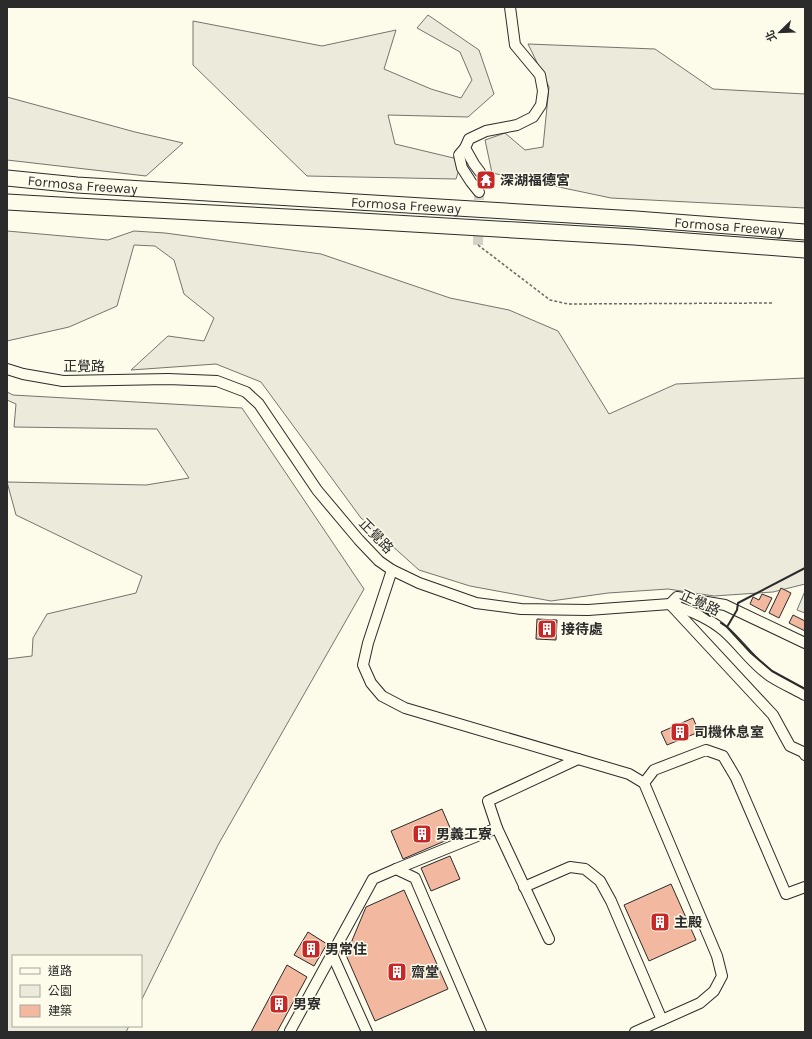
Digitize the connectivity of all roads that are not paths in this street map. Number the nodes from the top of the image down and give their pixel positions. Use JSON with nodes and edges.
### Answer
{"nodes":[{"id":1,"x":510,"y":7,"type":"edge"},
{"id":2,"x":465,"y":148,"type":"junction"},
{"id":3,"x":480,"y":172,"type":"dead end"},
{"id":4,"x":7,"y":178,"type":"edge"},
{"id":5,"x":479,"y":192,"type":"tunnel mouth"},
{"id":6,"x":7,"y":202,"type":"edge"},
{"id":7,"x":805,"y":232,"type":"edge"},
{"id":8,"x":805,"y":250,"type":"edge"},
{"id":9,"x":7,"y":369,"type":"edge"},
{"id":10,"x":392,"y":570,"type":"junction"},
{"id":11,"x":670,"y":604,"type":"junction"},
{"id":12,"x":805,"y":643,"type":"edge"},
{"id":13,"x":805,"y":695,"type":"edge"},
{"id":14,"x":805,"y":755,"type":"edge"},
{"id":15,"x":578,"y":759,"type":"junction"},
{"id":16,"x":644,"y":783,"type":"junction"},
{"id":17,"x":497,"y":828,"type":"junction"},
{"id":18,"x":396,"y":869,"type":"junction"},
{"id":19,"x":524,"y":887,"type":"junction"},
{"id":20,"x":805,"y":887,"type":"edge"},
{"id":21,"x":549,"y":939,"type":"dead end"},
{"id":22,"x":332,"y":954,"type":"junction"},
{"id":23,"x":662,"y":1020,"type":"junction"},
{"id":24,"x":291,"y":1032,"type":"edge"},
{"id":25,"x":367,"y":1032,"type":"edge"},
{"id":26,"x":481,"y":1032,"type":"edge"},
{"id":27,"x":635,"y":1032,"type":"edge"}],
"edges":[{"from":1,"to":2,"type":"street"},
{"from":2,"to":3,"type":"street"},
{"from":2,"to":5,"type":"street"},
{"from":4,"to":7,"type":"highway","name":"Formosa Freeway"},
{"from":6,"to":8,"type":"highway","name":"Formosa Freeway"},
{"from":9,"to":10,"type":"street","name":"正覺路"},
{"from":10,"to":11,"type":"street","name":"正覺路"},
{"from":10,"to":15,"type":"street"},
{"from":11,"to":12,"type":"street"},
{"from":11,"to":13,"type":"street","name":"正覺路"},
{"from":11,"to":14,"type":"street"},
{"from":15,"to":16,"type":"street"},
{"from":15,"to":17,"type":"street"},
{"from":16,"to":20,"type":"street"},
{"from":16,"to":23,"type":"street"},
{"from":17,"to":18,"type":"street"},
{"from":17,"to":19,"type":"street"},
{"from":18,"to":22,"type":"street"},
{"from":18,"to":26,"type":"street"},
{"from":19,"to":21,"type":"street"},
{"from":19,"to":23,"type":"street"},
{"from":22,"to":24,"type":"street"},
{"from":22,"to":25,"type":"street"},
{"from":23,"to":27,"type":"street"}]}
